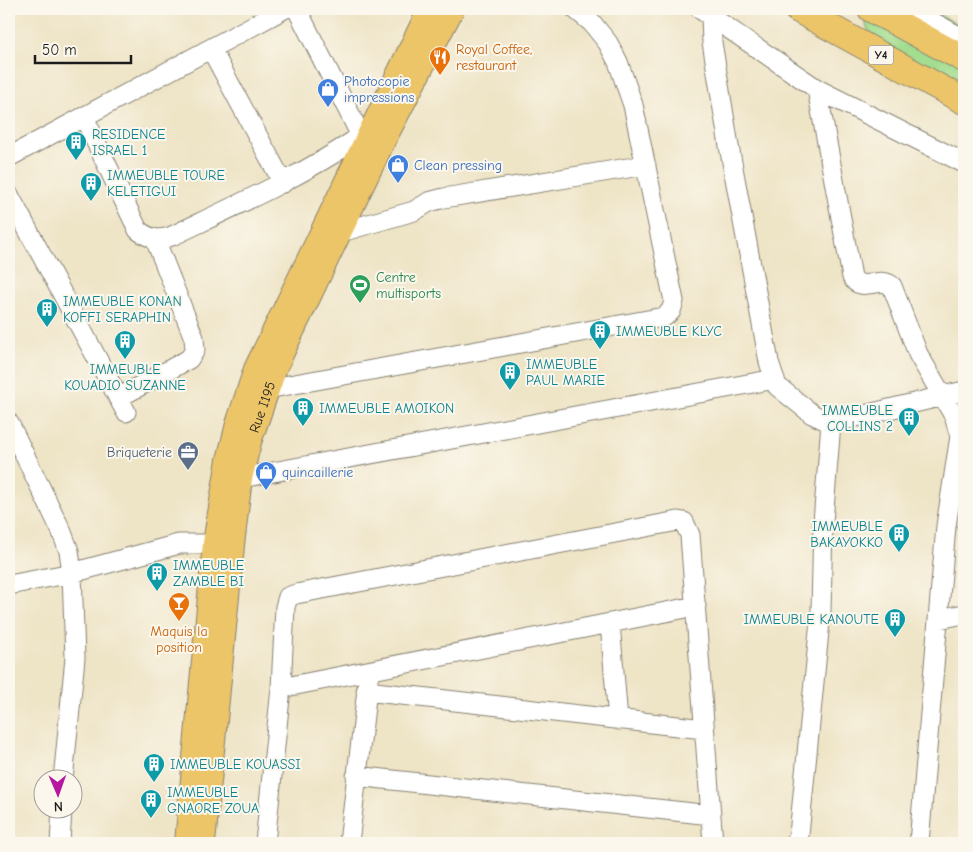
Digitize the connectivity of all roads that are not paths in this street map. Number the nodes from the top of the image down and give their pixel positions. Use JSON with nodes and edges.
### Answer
{"nodes":[{"id":1,"x":284,"y":9,"type":"edge"},
{"id":2,"x":297,"y":9,"type":"edge"},
{"id":3,"x":429,"y":9,"type":"edge"},
{"id":4,"x":453,"y":9,"type":"edge"},
{"id":5,"x":575,"y":9,"type":"edge"},
{"id":6,"x":797,"y":9,"type":"edge"},
{"id":7,"x":871,"y":9,"type":"edge"},
{"id":8,"x":909,"y":9,"type":"edge"},
{"id":9,"x":705,"y":13,"type":"edge"},
{"id":10,"x":964,"y":39,"type":"edge"},
{"id":11,"x":211,"y":49,"type":"junction"},
{"id":12,"x":964,"y":59,"type":"edge"},
{"id":13,"x":817,"y":89,"type":"junction"},
{"id":14,"x":964,"y":101,"type":"edge"},
{"id":15,"x":84,"y":117,"type":"junction"},
{"id":16,"x":371,"y":138,"type":"junction"},
{"id":17,"x":9,"y":157,"type":"edge"},
{"id":18,"x":964,"y":163,"type":"edge"},
{"id":19,"x":646,"y":165,"type":"junction"},
{"id":20,"x":283,"y":183,"type":"junction"},
{"id":21,"x":9,"y":195,"type":"edge"},
{"id":22,"x":341,"y":232,"type":"junction"},
{"id":23,"x":155,"y":239,"type":"junction"},
{"id":24,"x":775,"y":379,"type":"junction"},
{"id":25,"x":267,"y":389,"type":"junction"},
{"id":26,"x":964,"y":391,"type":"edge"},
{"id":27,"x":941,"y":397,"type":"junction"},
{"id":28,"x":9,"y":423,"type":"edge"},
{"id":29,"x":831,"y":423,"type":"junction"},
{"id":30,"x":241,"y":478,"type":"junction"},
{"id":31,"x":224,"y":544,"type":"junction"},
{"id":32,"x":72,"y":573,"type":"junction"},
{"id":33,"x":9,"y":585,"type":"edge"},
{"id":34,"x":696,"y":606,"type":"junction"},
{"id":35,"x":964,"y":614,"type":"edge"},
{"id":36,"x":938,"y":619,"type":"junction"},
{"id":37,"x":610,"y":623,"type":"junction"},
{"id":38,"x":368,"y":672,"type":"junction"},
{"id":39,"x":281,"y":688,"type":"junction"},
{"id":40,"x":366,"y":692,"type":"junction"},
{"id":41,"x":618,"y":720,"type":"junction"},
{"id":42,"x":704,"y":729,"type":"junction"},
{"id":43,"x":64,"y":770,"type":"edge"},
{"id":44,"x":356,"y":776,"type":"junction"},
{"id":45,"x":711,"y":815,"type":"junction"},
{"id":46,"x":61,"y":820,"type":"edge"},
{"id":47,"x":60,"y":843,"type":"edge"},
{"id":48,"x":186,"y":843,"type":"edge"},
{"id":49,"x":204,"y":843,"type":"edge"},
{"id":50,"x":265,"y":843,"type":"edge"},
{"id":51,"x":349,"y":843,"type":"edge"},
{"id":52,"x":713,"y":843,"type":"edge"},
{"id":53,"x":795,"y":843,"type":"edge"},
{"id":54,"x":919,"y":843,"type":"edge"}],
"edges":[{"from":1,"to":11,"type":"street"},
{"from":2,"to":16,"type":"street"},
{"from":3,"to":16,"type":"main road","name":"Rue I195"},
{"from":4,"to":16,"type":"main road","name":"Rue I195"},
{"from":5,"to":19,"type":"street"},
{"from":6,"to":14,"type":"highway","number":"Y4"},
{"from":7,"to":12,"type":"highway"},
{"from":8,"to":10,"type":"street"},
{"from":9,"to":13,"type":"street"},
{"from":9,"to":24,"type":"street"},
{"from":11,"to":15,"type":"street"},
{"from":11,"to":20,"type":"street"},
{"from":13,"to":18,"type":"street"},
{"from":13,"to":27,"type":"street"},
{"from":15,"to":17,"type":"street"},
{"from":15,"to":23,"type":"street"},
{"from":16,"to":20,"type":"street"},
{"from":16,"to":22,"type":"main road","name":"Rue I195"},
{"from":16,"to":31,"type":"main road","name":"Rue I195"},
{"from":19,"to":22,"type":"street"},
{"from":19,"to":25,"type":"street"},
{"from":20,"to":23,"type":"street"},
{"from":21,"to":23,"type":"street"},
{"from":22,"to":25,"type":"main road","name":"Rue I195"},
{"from":24,"to":29,"type":"street"},
{"from":24,"to":30,"type":"street"},
{"from":25,"to":30,"type":"main road","name":"Rue I195"},
{"from":26,"to":27,"type":"street"},
{"from":27,"to":29,"type":"street"},
{"from":27,"to":36,"type":"street"},
{"from":28,"to":32,"type":"street"},
{"from":29,"to":53,"type":"street"},
{"from":30,"to":31,"type":"main road","name":"Rue I195"},
{"from":31,"to":32,"type":"street"},
{"from":31,"to":48,"type":"main road","name":"Rue I195"},
{"from":31,"to":49,"type":"main road","name":"Rue I195"},
{"from":32,"to":33,"type":"street"},
{"from":32,"to":43,"type":"street"},
{"from":34,"to":37,"type":"street"},
{"from":34,"to":39,"type":"street"},
{"from":34,"to":42,"type":"street"},
{"from":35,"to":36,"type":"street"},
{"from":36,"to":54,"type":"street"},
{"from":37,"to":38,"type":"street"},
{"from":37,"to":41,"type":"street"},
{"from":38,"to":39,"type":"street"},
{"from":38,"to":40,"type":"street"},
{"from":39,"to":50,"type":"street"},
{"from":40,"to":41,"type":"street"},
{"from":40,"to":44,"type":"street"},
{"from":41,"to":42,"type":"street"},
{"from":42,"to":45,"type":"street"},
{"from":44,"to":45,"type":"street"},
{"from":44,"to":51,"type":"street"},
{"from":45,"to":52,"type":"street"},
{"from":46,"to":47,"type":"street"}]}
